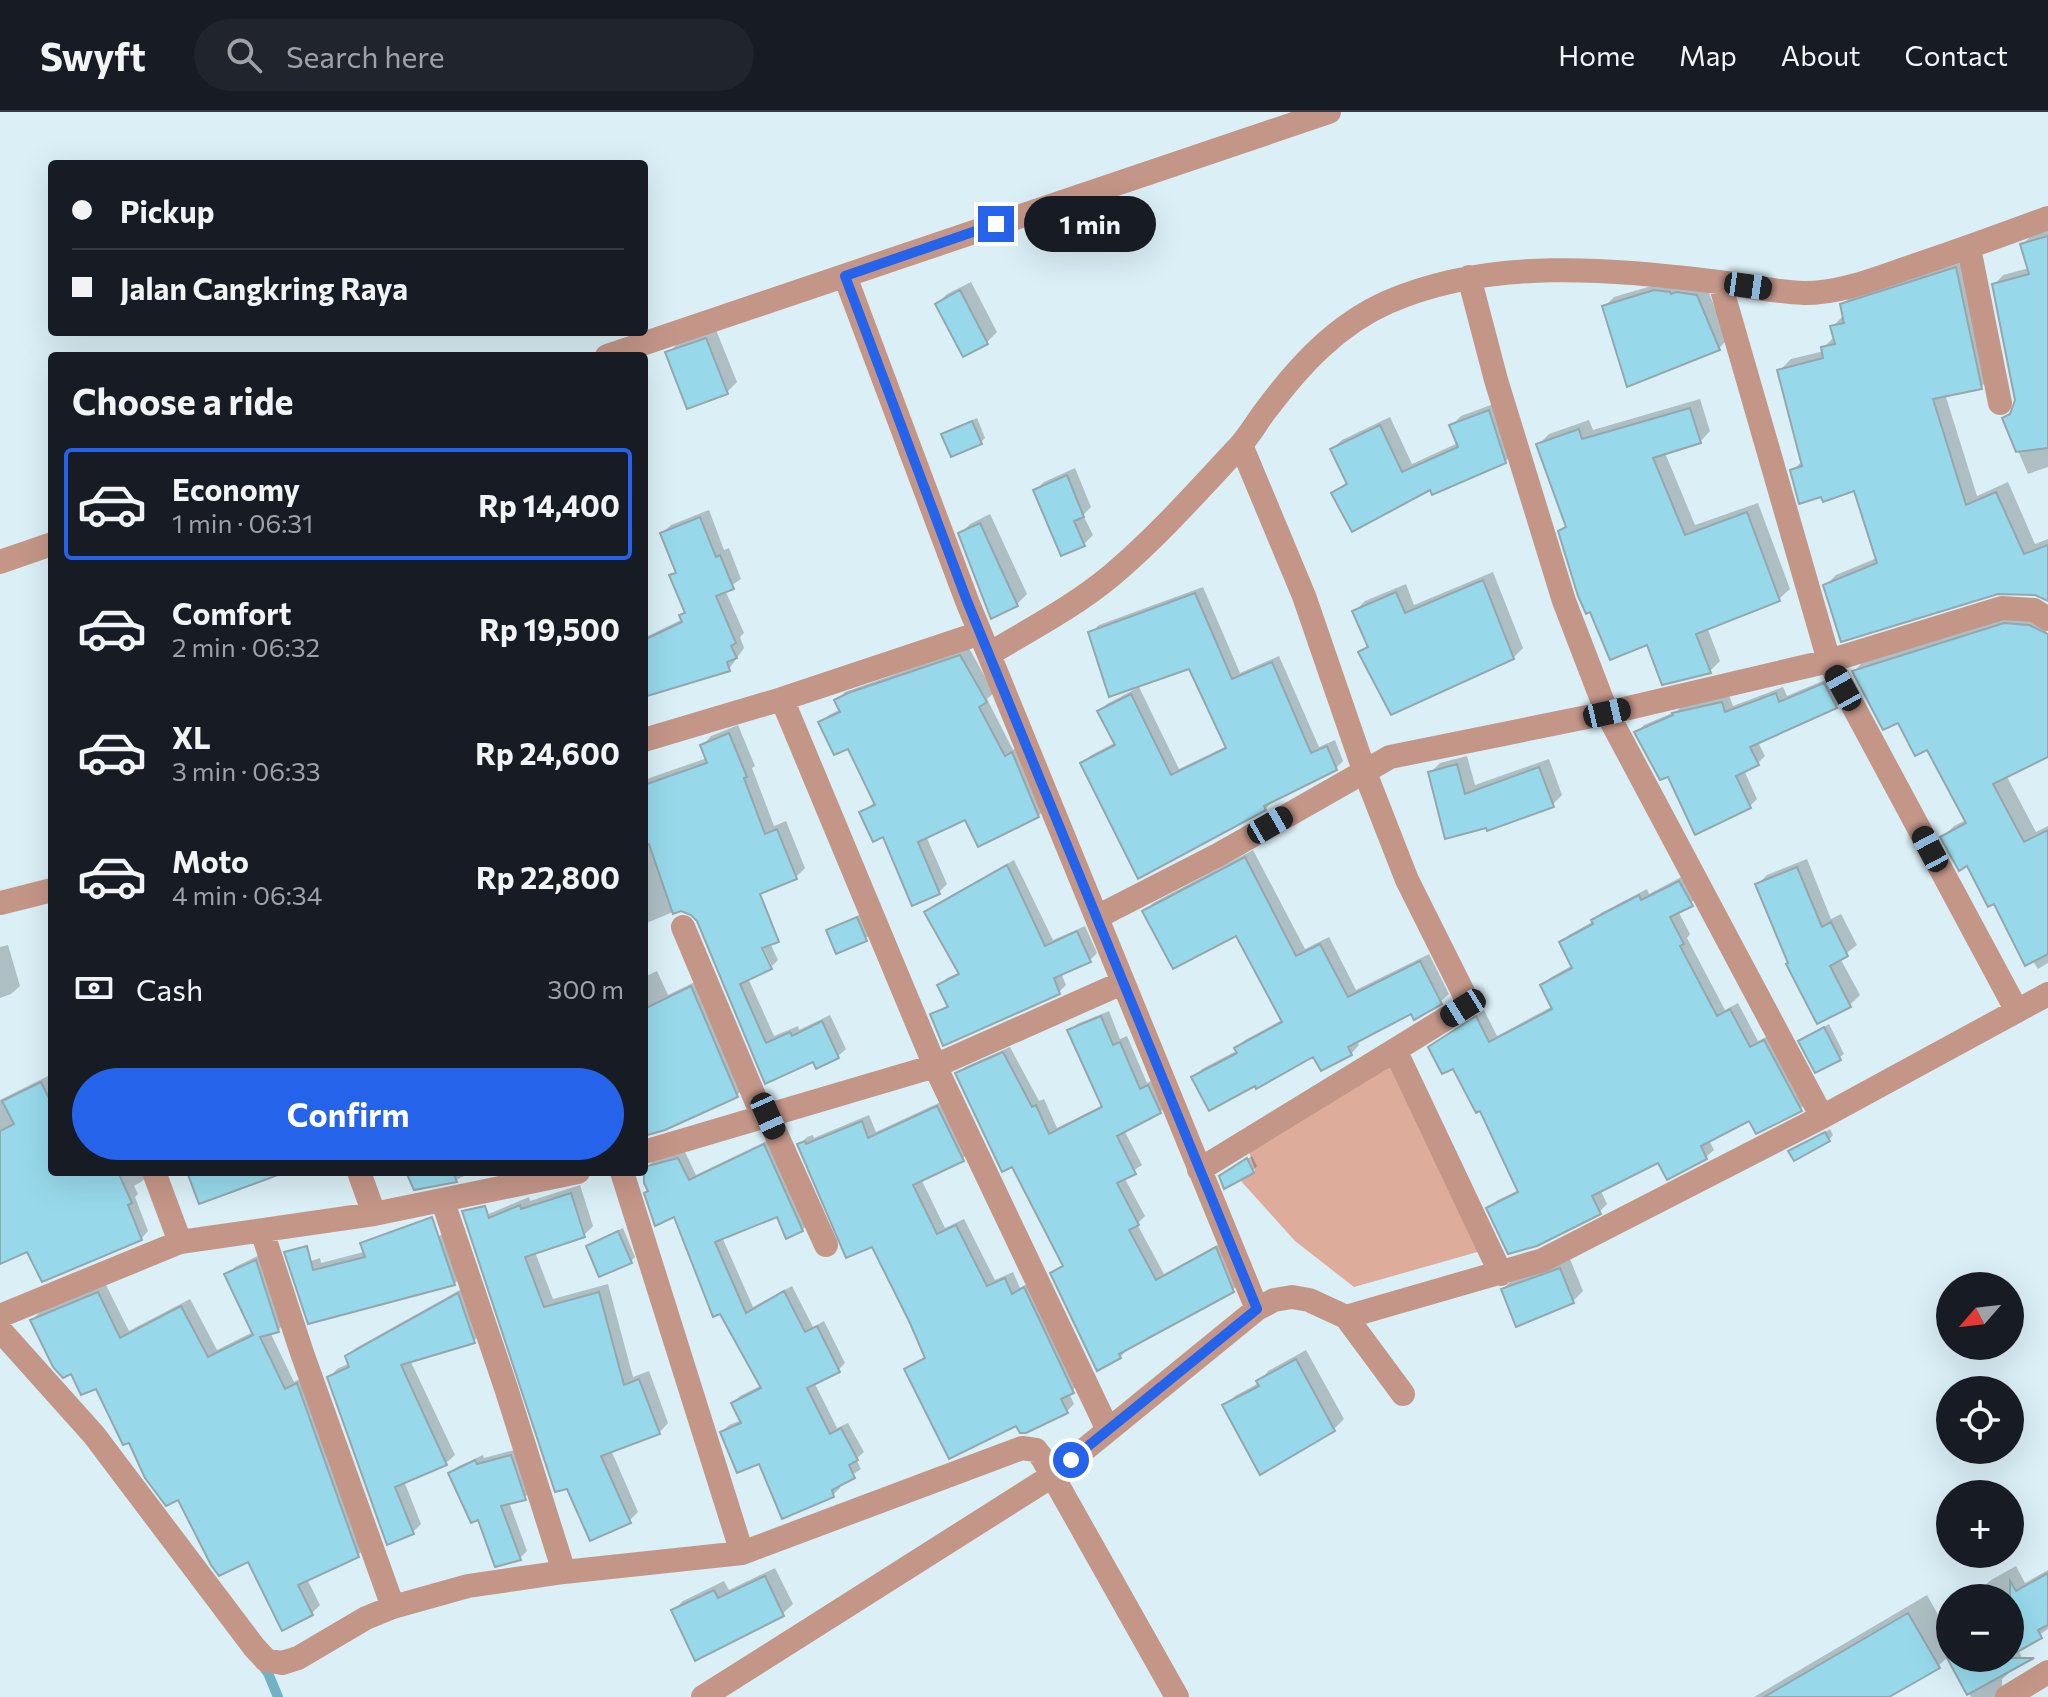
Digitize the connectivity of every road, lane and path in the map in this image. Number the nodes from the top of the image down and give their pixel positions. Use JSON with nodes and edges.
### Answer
{"nodes":[{"id":1,"x":1329,"y":112,"type":"edge"},
{"id":2,"x":2048,"y":218,"type":"edge"},
{"id":3,"x":1969,"y":248,"type":"junction"},
{"id":4,"x":845,"y":276,"type":"junction"},
{"id":5,"x":1469,"y":277,"type":"junction"},
{"id":6,"x":1720,"y":283,"type":"junction"},
{"id":7,"x":619,"y":352,"type":"edge"},
{"id":8,"x":2000,"y":403,"type":"dead end"},
{"id":9,"x":1241,"y":445,"type":"junction"},
{"id":10,"x":48,"y":545,"type":"edge"},
{"id":11,"x":0,"y":562,"type":"edge"},
{"id":12,"x":2048,"y":619,"type":"edge"},
{"id":13,"x":985,"y":643,"type":"junction"},
{"id":14,"x":1829,"y":661,"type":"junction"},
{"id":15,"x":782,"y":699,"type":"junction"},
{"id":16,"x":1607,"y":713,"type":"junction"},
{"id":17,"x":648,"y":739,"type":"edge"},
{"id":18,"x":1364,"y":770,"type":"junction"},
{"id":19,"x":48,"y":894,"type":"edge"},
{"id":20,"x":0,"y":903,"type":"edge"},
{"id":21,"x":1097,"y":917,"type":"junction"},
{"id":22,"x":683,"y":927,"type":"dead end"},
{"id":23,"x":1122,"y":983,"type":"junction"},
{"id":24,"x":2048,"y":994,"type":"edge"},
{"id":25,"x":2017,"y":1011,"type":"junction"},
{"id":26,"x":1395,"y":1050,"type":"junction"},
{"id":27,"x":935,"y":1066,"type":"junction"},
{"id":28,"x":765,"y":1116,"type":"junction"},
{"id":29,"x":1822,"y":1117,"type":"junction"},
{"id":30,"x":648,"y":1151,"type":"edge"},
{"id":31,"x":1199,"y":1170,"type":"junction"},
{"id":32,"x":155,"y":1176,"type":"edge"},
{"id":33,"x":360,"y":1176,"type":"edge"},
{"id":34,"x":557,"y":1176,"type":"edge"},
{"id":35,"x":623,"y":1176,"type":"edge"},
{"id":36,"x":443,"y":1202,"type":"junction"},
{"id":37,"x":374,"y":1214,"type":"junction"},
{"id":38,"x":262,"y":1231,"type":"junction"},
{"id":39,"x":180,"y":1242,"type":"junction"},
{"id":40,"x":826,"y":1245,"type":"dead end"},
{"id":41,"x":1501,"y":1274,"type":"junction"},
{"id":42,"x":1257,"y":1309,"type":"junction"},
{"id":43,"x":0,"y":1316,"type":"edge"},
{"id":44,"x":1346,"y":1317,"type":"junction"},
{"id":45,"x":0,"y":1330,"type":"edge"},
{"id":46,"x":1403,"y":1394,"type":"dead end"},
{"id":47,"x":1108,"y":1430,"type":"junction"},
{"id":48,"x":1052,"y":1476,"type":"junction"},
{"id":49,"x":742,"y":1553,"type":"junction"},
{"id":50,"x":564,"y":1572,"type":"junction"},
{"id":51,"x":393,"y":1607,"type":"junction"},
{"id":52,"x":2048,"y":1672,"type":"edge"},
{"id":53,"x":703,"y":1697,"type":"edge"},
{"id":54,"x":1177,"y":1697,"type":"edge"},
{"id":55,"x":2007,"y":1697,"type":"edge"}],
"edges":[{"from":1,"to":4,"type":"street"},
{"from":2,"to":3,"type":"street"},
{"from":3,"to":6,"type":"street"},
{"from":3,"to":8,"type":"street"},
{"from":4,"to":7,"type":"street"},
{"from":4,"to":13,"type":"street"},
{"from":5,"to":6,"type":"street"},
{"from":5,"to":9,"type":"street"},
{"from":5,"to":16,"type":"street"},
{"from":6,"to":14,"type":"street"},
{"from":9,"to":13,"type":"street"},
{"from":9,"to":18,"type":"street"},
{"from":10,"to":11,"type":"street"},
{"from":12,"to":14,"type":"street"},
{"from":13,"to":15,"type":"street"},
{"from":13,"to":21,"type":"street"},
{"from":14,"to":16,"type":"street"},
{"from":14,"to":25,"type":"street"},
{"from":15,"to":17,"type":"street"},
{"from":15,"to":27,"type":"street"},
{"from":16,"to":18,"type":"street"},
{"from":16,"to":29,"type":"street"},
{"from":18,"to":21,"type":"street"},
{"from":18,"to":26,"type":"street"},
{"from":19,"to":20,"type":"street"},
{"from":21,"to":23,"type":"street"},
{"from":22,"to":28,"type":"street"},
{"from":23,"to":27,"type":"street"},
{"from":23,"to":31,"type":"street"},
{"from":24,"to":25,"type":"street"},
{"from":25,"to":29,"type":"street"},
{"from":26,"to":31,"type":"street"},
{"from":26,"to":41,"type":"street"},
{"from":27,"to":28,"type":"street"},
{"from":27,"to":47,"type":"street"},
{"from":28,"to":30,"type":"street"},
{"from":28,"to":40,"type":"street"},
{"from":29,"to":41,"type":"street"},
{"from":31,"to":42,"type":"street"},
{"from":32,"to":39,"type":"street"},
{"from":33,"to":37,"type":"street"},
{"from":34,"to":36,"type":"street"},
{"from":35,"to":49,"type":"street"},
{"from":36,"to":37,"type":"street"},
{"from":36,"to":50,"type":"street"},
{"from":37,"to":38,"type":"street"},
{"from":38,"to":39,"type":"street"},
{"from":38,"to":51,"type":"street"},
{"from":39,"to":43,"type":"street"},
{"from":41,"to":44,"type":"street"},
{"from":42,"to":44,"type":"street"},
{"from":42,"to":47,"type":"street"},
{"from":44,"to":46,"type":"street"},
{"from":45,"to":51,"type":"street"},
{"from":47,"to":48,"type":"street"},
{"from":48,"to":49,"type":"street"},
{"from":48,"to":53,"type":"street"},
{"from":48,"to":54,"type":"street"},
{"from":49,"to":50,"type":"street"},
{"from":50,"to":51,"type":"street"},
{"from":52,"to":55,"type":"street"}]}
